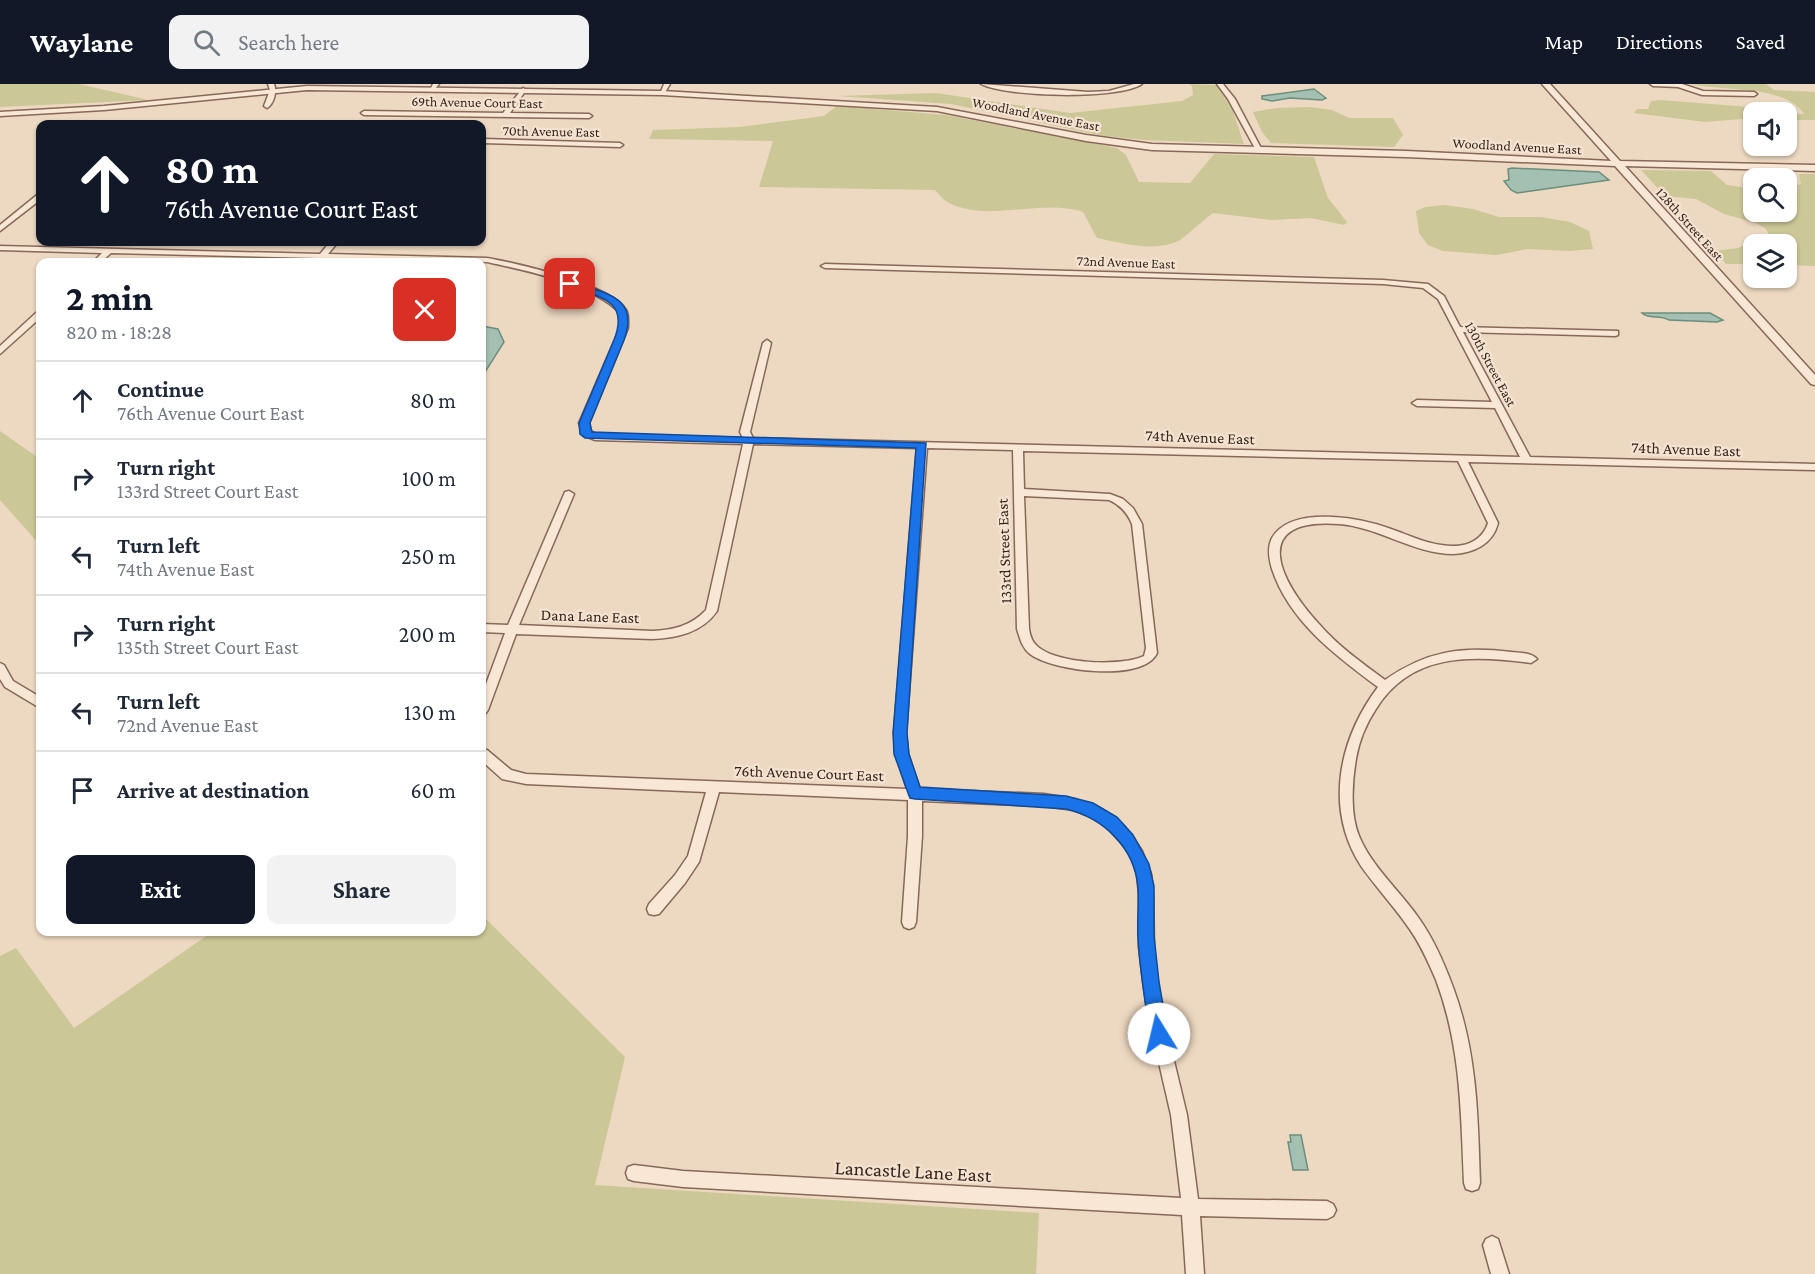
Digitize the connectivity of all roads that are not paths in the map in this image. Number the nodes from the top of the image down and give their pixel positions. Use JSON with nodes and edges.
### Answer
{"nodes":[{"id":1,"x":667,"y":84,"type":"edge"},
{"id":2,"x":984,"y":84,"type":"edge"},
{"id":3,"x":1057,"y":84,"type":"edge"},
{"id":4,"x":1220,"y":84,"type":"edge"},
{"id":5,"x":1546,"y":84,"type":"edge"},
{"id":6,"x":1653,"y":84,"type":"edge"},
{"id":7,"x":1138,"y":85,"type":"edge"},
{"id":8,"x":434,"y":86,"type":"edge"},
{"id":9,"x":272,"y":87,"type":"edge"},
{"id":10,"x":523,"y":90,"type":"junction"},
{"id":11,"x":662,"y":93,"type":"junction"},
{"id":12,"x":1059,"y":94,"type":"junction"},
{"id":13,"x":1754,"y":94,"type":"dead end"},
{"id":14,"x":267,"y":106,"type":"dead end"},
{"id":15,"x":364,"y":113,"type":"dead end"},
{"id":16,"x":0,"y":114,"type":"edge"},
{"id":17,"x":505,"y":115,"type":"junction"},
{"id":18,"x":589,"y":117,"type":"dead end"},
{"id":19,"x":486,"y":141,"type":"edge"},
{"id":20,"x":620,"y":145,"type":"dead end"},
{"id":21,"x":1259,"y":150,"type":"junction"},
{"id":22,"x":1617,"y":164,"type":"junction"},
{"id":23,"x":1815,"y":168,"type":"edge"},
{"id":24,"x":36,"y":200,"type":"edge"},
{"id":25,"x":0,"y":229,"type":"edge"},
{"id":26,"x":331,"y":246,"type":"edge"},
{"id":27,"x":0,"y":248,"type":"edge"},
{"id":28,"x":110,"y":250,"type":"junction"},
{"id":29,"x":264,"y":254,"type":"junction"},
{"id":30,"x":323,"y":255,"type":"junction"},
{"id":31,"x":101,"y":258,"type":"edge"},
{"id":32,"x":260,"y":258,"type":"edge"},
{"id":33,"x":422,"y":258,"type":"edge"},
{"id":34,"x":486,"y":260,"type":"edge"},
{"id":35,"x":825,"y":266,"type":"dead end"},
{"id":36,"x":1425,"y":286,"type":"joint"},
{"id":37,"x":36,"y":318,"type":"edge"},
{"id":38,"x":1456,"y":329,"type":"junction"},
{"id":39,"x":1615,"y":333,"type":"dead end"},
{"id":40,"x":767,"y":343,"type":"dead end"},
{"id":41,"x":0,"y":351,"type":"edge"},
{"id":42,"x":1815,"y":381,"type":"edge"},
{"id":43,"x":1417,"y":403,"type":"dead end"},
{"id":44,"x":1497,"y":405,"type":"junction"},
{"id":45,"x":749,"y":440,"type":"junction"},
{"id":46,"x":922,"y":445,"type":"junction"},
{"id":47,"x":1018,"y":447,"type":"junction"},
{"id":48,"x":1462,"y":459,"type":"junction"},
{"id":49,"x":1527,"y":460,"type":"junction"},
{"id":50,"x":1815,"y":467,"type":"edge"},
{"id":51,"x":1018,"y":492,"type":"junction"},
{"id":52,"x":569,"y":494,"type":"dead end"},
{"id":53,"x":486,"y":628,"type":"edge"},
{"id":54,"x":512,"y":629,"type":"junction"},
{"id":55,"x":1531,"y":659,"type":"dead end"},
{"id":56,"x":0,"y":668,"type":"edge"},
{"id":57,"x":1385,"y":686,"type":"junction"},
{"id":58,"x":486,"y":700,"type":"edge"},
{"id":59,"x":36,"y":701,"type":"edge"},
{"id":60,"x":486,"y":758,"type":"edge"},
{"id":61,"x":714,"y":786,"type":"junction"},
{"id":62,"x":915,"y":793,"type":"junction"},
{"id":63,"x":654,"y":909,"type":"dead end"},
{"id":64,"x":909,"y":922,"type":"dead end"},
{"id":65,"x":634,"y":1173,"type":"dead end"},
{"id":66,"x":1472,"y":1183,"type":"dead end"},
{"id":67,"x":1190,"y":1207,"type":"junction"},
{"id":68,"x":1327,"y":1210,"type":"dead end"},
{"id":69,"x":1492,"y":1245,"type":"dead end"},
{"id":70,"x":1195,"y":1274,"type":"edge"},
{"id":71,"x":1500,"y":1274,"type":"edge"}],
"edges":[{"from":1,"to":11,"type":"street"},
{"from":2,"to":12,"type":"street"},
{"from":3,"to":12,"type":"street"},
{"from":4,"to":21,"type":"street"},
{"from":5,"to":22,"type":"street","name":"128th Street East"},
{"from":6,"to":13,"type":"street"},
{"from":7,"to":12,"type":"street"},
{"from":8,"to":9,"type":"street","name":"Woodland Avenue East"},
{"from":8,"to":10,"type":"street","name":"Woodland Avenue East"},
{"from":9,"to":14,"type":"street"},
{"from":9,"to":16,"type":"street","name":"Woodland Avenue East"},
{"from":10,"to":11,"type":"street","name":"Woodland Avenue East"},
{"from":10,"to":17,"type":"street"},
{"from":11,"to":21,"type":"street","name":"Woodland Avenue East"},
{"from":15,"to":17,"type":"street","name":"69th Avenue Court East"},
{"from":17,"to":18,"type":"street","name":"69th Avenue Court East"},
{"from":19,"to":20,"type":"street","name":"70th Avenue East"},
{"from":21,"to":22,"type":"street","name":"Woodland Avenue East"},
{"from":22,"to":23,"type":"street","name":"Woodland Avenue East"},
{"from":22,"to":42,"type":"street","name":"128th Street East"},
{"from":24,"to":25,"type":"street"},
{"from":26,"to":30,"type":"street"},
{"from":27,"to":28,"type":"street"},
{"from":28,"to":29,"type":"street"},
{"from":28,"to":31,"type":"street"},
{"from":29,"to":30,"type":"street"},
{"from":29,"to":32,"type":"street"},
{"from":30,"to":33,"type":"street","name":"74th Avenue East"},
{"from":34,"to":45,"type":"street","name":"74th Avenue East"},
{"from":35,"to":36,"type":"street","name":"72nd Avenue East"},
{"from":36,"to":38,"type":"street","name":"130th Street East"},
{"from":37,"to":41,"type":"street"},
{"from":38,"to":39,"type":"street"},
{"from":38,"to":44,"type":"street","name":"130th Street East"},
{"from":40,"to":45,"type":"street"},
{"from":43,"to":44,"type":"street"},
{"from":44,"to":49,"type":"street","name":"130th Street East"},
{"from":45,"to":46,"type":"street","name":"74th Avenue East"},
{"from":45,"to":54,"type":"street","name":"Dana Lane East"},
{"from":46,"to":47,"type":"street","name":"74th Avenue East"},
{"from":46,"to":62,"type":"street"},
{"from":47,"to":48,"type":"street","name":"74th Avenue East"},
{"from":47,"to":51,"type":"street","name":"133rd Street East"},
{"from":48,"to":49,"type":"street","name":"74th Avenue East"},
{"from":48,"to":57,"type":"street"},
{"from":49,"to":50,"type":"street","name":"74th Avenue East"},
{"from":51,"to":51,"type":"street","name":"133rd Street East"},
{"from":52,"to":54,"type":"street"},
{"from":53,"to":54,"type":"street","name":"Dana Lane East"},
{"from":54,"to":58,"type":"street"},
{"from":55,"to":57,"type":"street"},
{"from":56,"to":59,"type":"street"},
{"from":57,"to":66,"type":"street"},
{"from":60,"to":61,"type":"street","name":"76th Avenue Court East"},
{"from":61,"to":62,"type":"street","name":"76th Avenue Court East"},
{"from":61,"to":63,"type":"street"},
{"from":62,"to":64,"type":"street"},
{"from":62,"to":67,"type":"street","name":"76th Avenue Court East"},
{"from":65,"to":67,"type":"street","name":"Lancastle Lane East"},
{"from":67,"to":68,"type":"street","name":"Lancastle Lane East"},
{"from":67,"to":70,"type":"street","name":"76th Avenue Court East"},
{"from":69,"to":71,"type":"street"}]}
